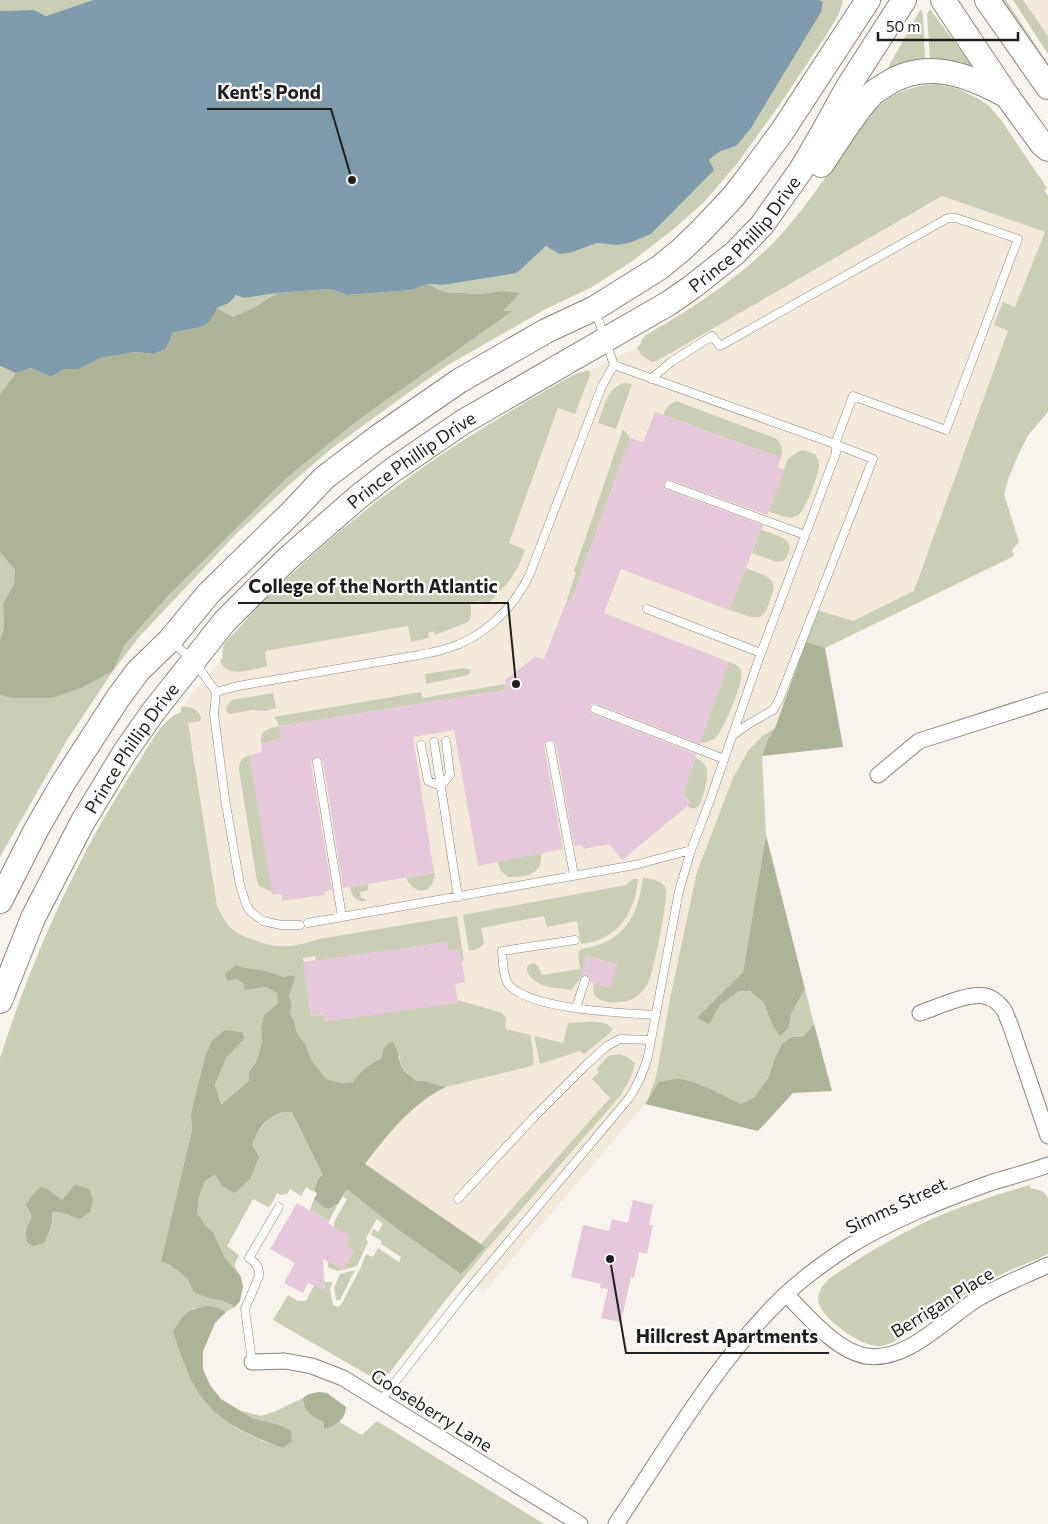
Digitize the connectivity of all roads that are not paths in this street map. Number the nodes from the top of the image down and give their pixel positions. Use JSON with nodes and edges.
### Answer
{"nodes":[{"id":1,"x":858,"y":0,"type":"edge"},
{"id":2,"x":868,"y":0,"type":"edge"},
{"id":3,"x":904,"y":0,"type":"edge"},
{"id":4,"x":943,"y":0,"type":"edge"},
{"id":5,"x":987,"y":0,"type":"edge"},
{"id":6,"x":852,"y":24,"type":"junction"},
{"id":7,"x":1048,"y":88,"type":"edge"},
{"id":8,"x":1007,"y":96,"type":"junction"},
{"id":9,"x":1048,"y":149,"type":"edge"},
{"id":10,"x":777,"y":205,"type":"junction"},
{"id":11,"x":595,"y":308,"type":"junction"},
{"id":12,"x":606,"y":340,"type":"junction"},
{"id":13,"x":614,"y":365,"type":"junction"},
{"id":14,"x":651,"y":379,"type":"junction"},
{"id":15,"x":835,"y":444,"type":"junction"},
{"id":16,"x":669,"y":485,"type":"dead end"},
{"id":17,"x":805,"y":535,"type":"junction"},
{"id":18,"x":647,"y":610,"type":"dead end"},
{"id":19,"x":170,"y":640,"type":"junction"},
{"id":20,"x":761,"y":653,"type":"junction"},
{"id":21,"x":194,"y":661,"type":"junction"},
{"id":22,"x":216,"y":692,"type":"junction"},
{"id":23,"x":1048,"y":700,"type":"edge"},
{"id":24,"x":595,"y":709,"type":"dead end"},
{"id":25,"x":732,"y":736,"type":"junction"},
{"id":26,"x":446,"y":741,"type":"dead end"},
{"id":27,"x":434,"y":742,"type":"dead end"},
{"id":28,"x":421,"y":745,"type":"dead end"},
{"id":29,"x":550,"y":745,"type":"dead end"},
{"id":30,"x":724,"y":759,"type":"junction"},
{"id":31,"x":317,"y":762,"type":"dead end"},
{"id":32,"x":878,"y":775,"type":"dead end"},
{"id":33,"x":441,"y":786,"type":"junction"},
{"id":34,"x":691,"y":850,"type":"junction"},
{"id":35,"x":574,"y":875,"type":"junction"},
{"id":36,"x":458,"y":897,"type":"junction"},
{"id":37,"x":0,"y":901,"type":"edge"},
{"id":38,"x":342,"y":918,"type":"junction"},
{"id":39,"x":308,"y":924,"type":"dead end"},
{"id":40,"x":300,"y":925,"type":"dead end"},
{"id":41,"x":576,"y":940,"type":"dead end"},
{"id":42,"x":585,"y":980,"type":"dead end"},
{"id":43,"x":0,"y":1001,"type":"edge"},
{"id":44,"x":576,"y":1008,"type":"junction"},
{"id":45,"x":920,"y":1013,"type":"dead end"},
{"id":46,"x":656,"y":1015,"type":"junction"},
{"id":47,"x":651,"y":1040,"type":"junction"},
{"id":48,"x":1048,"y":1136,"type":"edge"},
{"id":49,"x":1048,"y":1165,"type":"edge"},
{"id":50,"x":458,"y":1199,"type":"dead end"},
{"id":51,"x":279,"y":1207,"type":"dead end"},
{"id":52,"x":1048,"y":1265,"type":"edge"},
{"id":53,"x":786,"y":1294,"type":"junction"},
{"id":54,"x":252,"y":1362,"type":"joint"},
{"id":55,"x":381,"y":1400,"type":"junction"},
{"id":56,"x":580,"y":1524,"type":"edge"},
{"id":57,"x":616,"y":1524,"type":"edge"}],
"edges":[{"from":1,"to":6,"type":"main road"},
{"from":2,"to":6,"type":"main road","name":"Prince Phillip Drive"},
{"from":3,"to":10,"type":"main road","name":"Prince Phillip Drive"},
{"from":4,"to":8,"type":"main road"},
{"from":5,"to":7,"type":"main road"},
{"from":6,"to":11,"type":"main road","name":"Prince Phillip Drive"},
{"from":8,"to":9,"type":"main road"},
{"from":8,"to":10,"type":"main road"},
{"from":10,"to":12,"type":"main road","name":"Prince Phillip Drive"},
{"from":11,"to":12,"type":"lane"},
{"from":11,"to":19,"type":"main road","name":"Prince Phillip Drive"},
{"from":12,"to":13,"type":"lane"},
{"from":12,"to":21,"type":"main road","name":"Prince Phillip Drive"},
{"from":13,"to":14,"type":"lane"},
{"from":13,"to":22,"type":"lane"},
{"from":14,"to":15,"type":"lane"},
{"from":14,"to":15,"type":"lane"},
{"from":15,"to":17,"type":"lane"},
{"from":15,"to":25,"type":"lane"},
{"from":16,"to":17,"type":"lane"},
{"from":17,"to":20,"type":"lane"},
{"from":18,"to":20,"type":"lane"},
{"from":19,"to":21,"type":"lane"},
{"from":19,"to":37,"type":"main road","name":"Prince Phillip Drive"},
{"from":20,"to":25,"type":"lane"},
{"from":21,"to":22,"type":"lane"},
{"from":21,"to":43,"type":"main road","name":"Prince Phillip Drive"},
{"from":22,"to":40,"type":"lane"},
{"from":23,"to":32,"type":"street"},
{"from":24,"to":30,"type":"lane"},
{"from":25,"to":30,"type":"lane"},
{"from":26,"to":33,"type":"lane"},
{"from":27,"to":33,"type":"lane"},
{"from":28,"to":33,"type":"lane"},
{"from":29,"to":35,"type":"lane"},
{"from":30,"to":34,"type":"lane"},
{"from":31,"to":38,"type":"lane"},
{"from":33,"to":36,"type":"lane"},
{"from":34,"to":35,"type":"lane"},
{"from":34,"to":46,"type":"lane"},
{"from":35,"to":36,"type":"lane"},
{"from":36,"to":38,"type":"lane"},
{"from":38,"to":39,"type":"lane"},
{"from":41,"to":44,"type":"lane"},
{"from":42,"to":44,"type":"lane"},
{"from":44,"to":46,"type":"lane"},
{"from":45,"to":48,"type":"street"},
{"from":46,"to":47,"type":"lane"},
{"from":47,"to":50,"type":"lane"},
{"from":47,"to":55,"type":"lane"},
{"from":49,"to":53,"type":"street","name":"Simms Street"},
{"from":51,"to":54,"type":"lane"},
{"from":52,"to":53,"type":"street","name":"Berrigan Place"},
{"from":53,"to":57,"type":"street","name":"Simms Street"},
{"from":54,"to":55,"type":"street","name":"Gooseberry Lane"},
{"from":55,"to":56,"type":"street","name":"Gooseberry Lane"}]}
